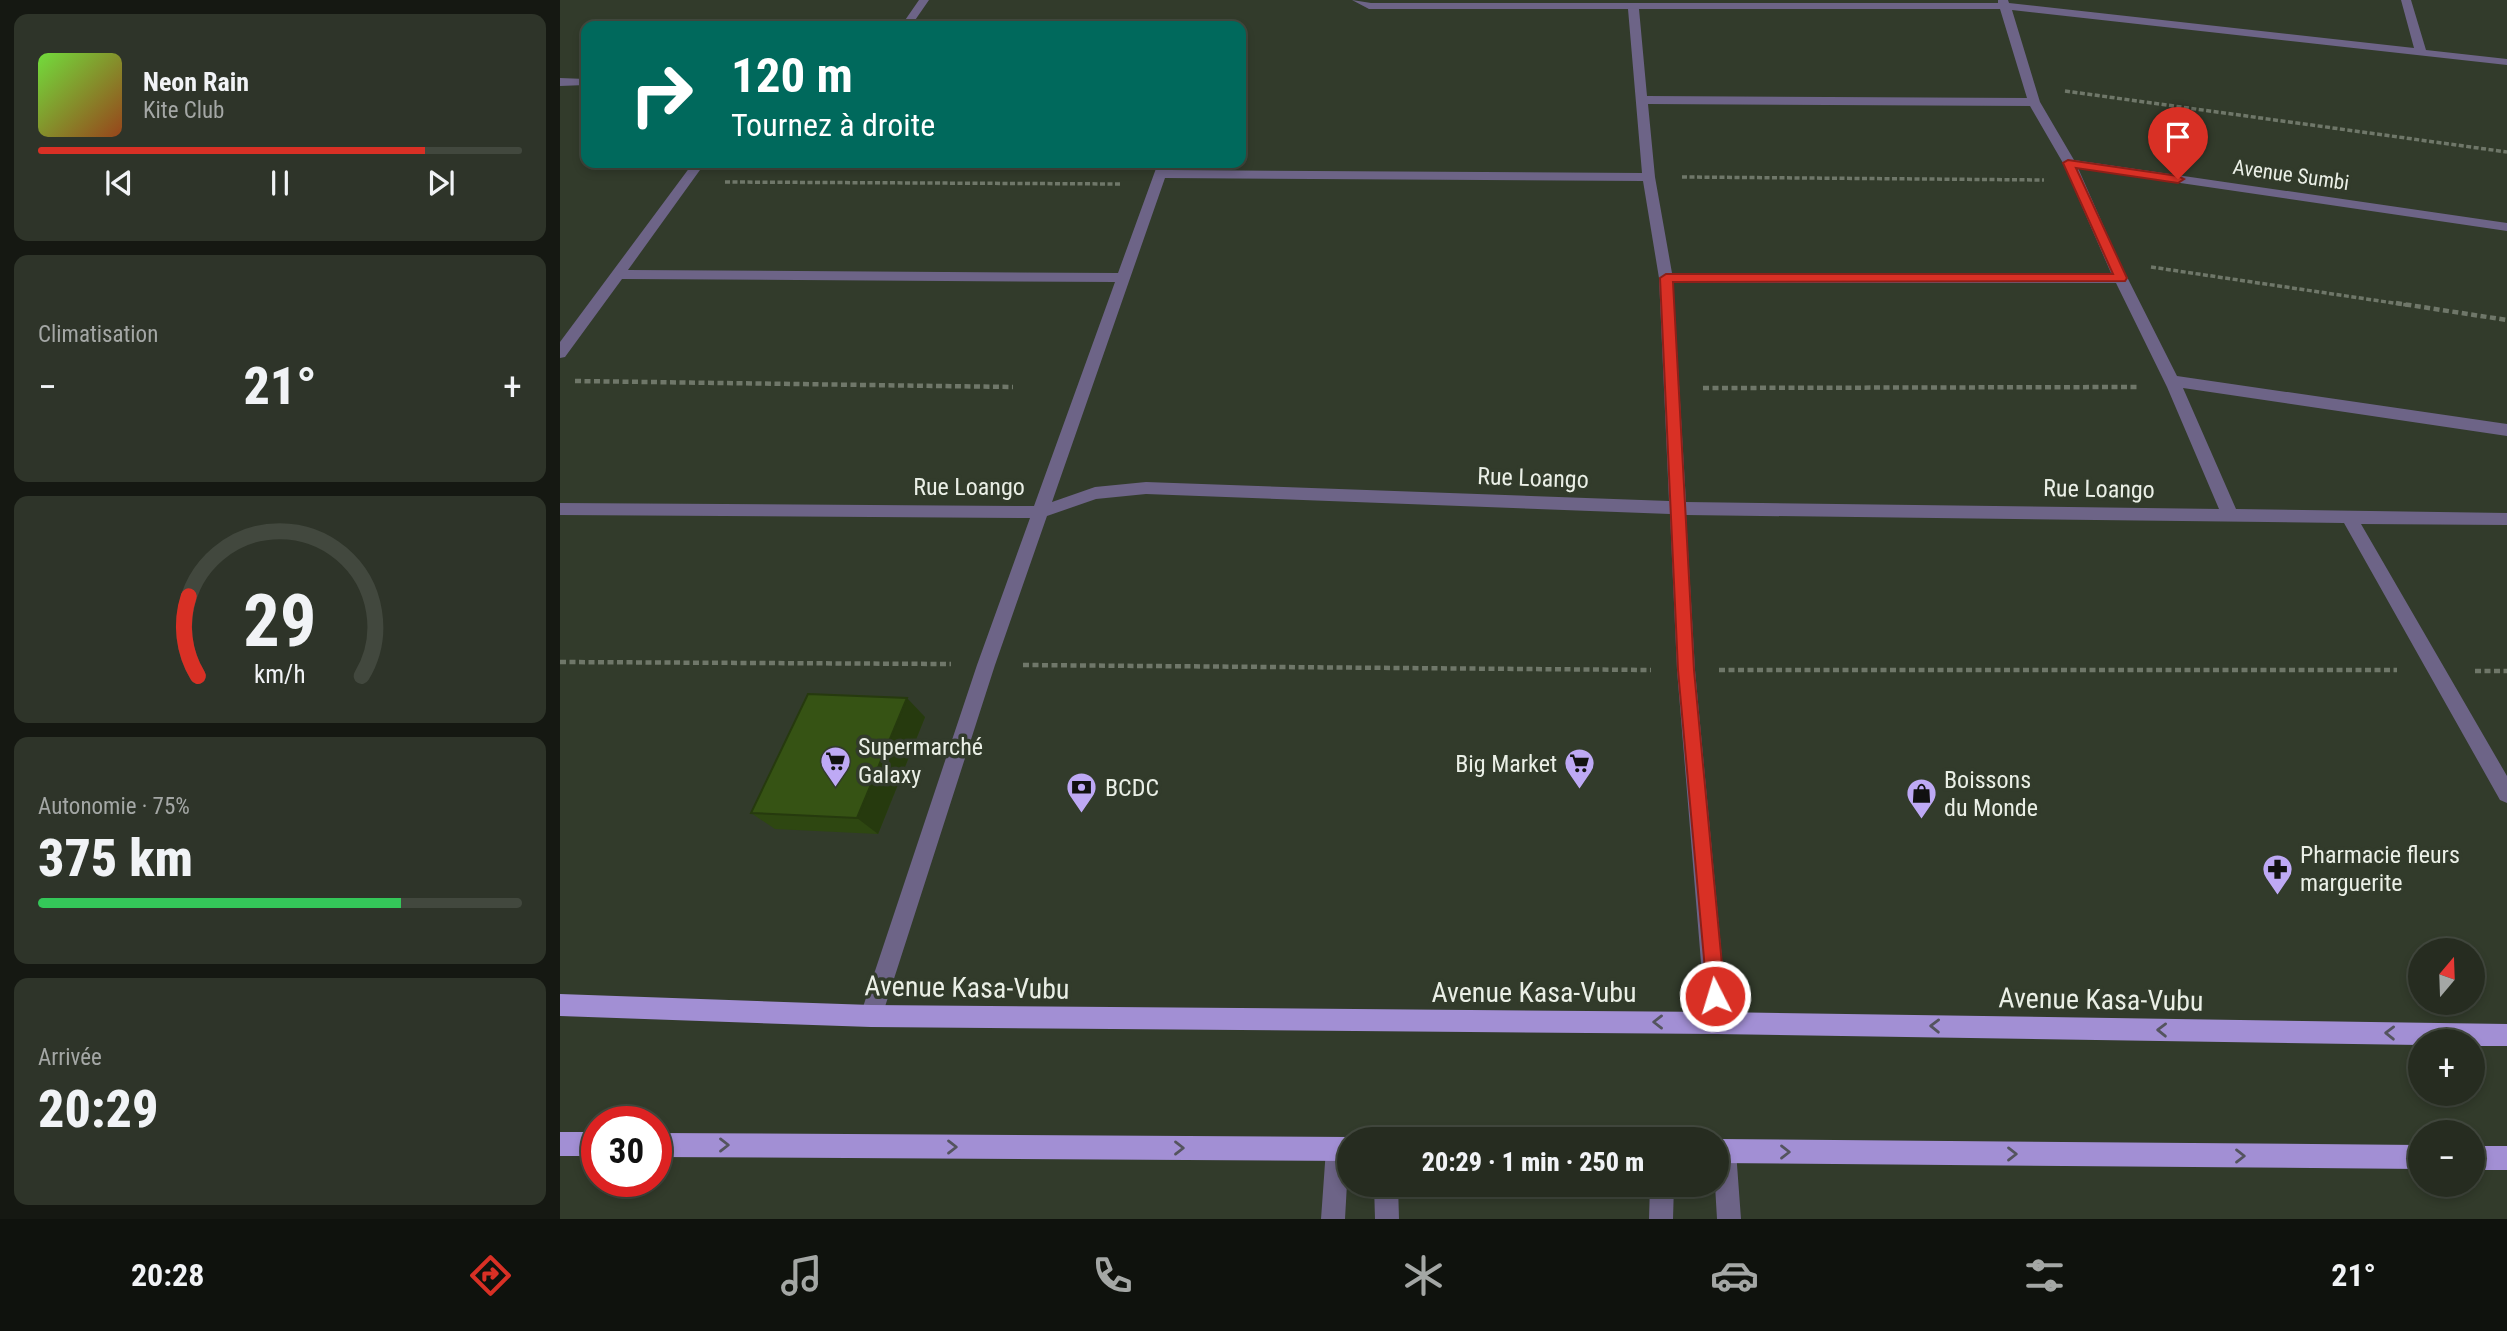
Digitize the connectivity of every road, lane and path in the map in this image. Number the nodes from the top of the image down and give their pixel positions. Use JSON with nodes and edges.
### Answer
{"nodes":[{"id":1,"x":924,"y":0,"type":"edge"},
{"id":2,"x":1357,"y":0,"type":"edge"},
{"id":3,"x":2406,"y":0,"type":"edge"},
{"id":4,"x":1408,"y":3,"type":"edge"},
{"id":5,"x":1600,"y":3,"type":"edge"},
{"id":6,"x":2004,"y":3,"type":"edge"},
{"id":7,"x":1633,"y":7,"type":"junction"},
{"id":8,"x":909,"y":21,"type":"edge"},
{"id":9,"x":2421,"y":51,"type":"junction"},
{"id":10,"x":2507,"y":62,"type":"edge"},
{"id":11,"x":560,"y":82,"type":"edge"},
{"id":12,"x":581,"y":82,"type":"edge"},
{"id":13,"x":2030,"y":86,"type":"junction"},
{"id":14,"x":1642,"y":100,"type":"junction"},
{"id":15,"x":2035,"y":102,"type":"junction"},
{"id":16,"x":2507,"y":152,"type":"edge"},
{"id":17,"x":2068,"y":163,"type":"junction"},
{"id":18,"x":695,"y":168,"type":"edge"},
{"id":19,"x":1161,"y":174,"type":"edge"},
{"id":20,"x":1649,"y":177,"type":"junction"},
{"id":21,"x":2076,"y":180,"type":"junction"},
{"id":22,"x":685,"y":182,"type":"junction"},
{"id":23,"x":2507,"y":227,"type":"edge"},
{"id":24,"x":2112,"y":261,"type":"junction"},
{"id":25,"x":620,"y":274,"type":"junction"},
{"id":26,"x":1125,"y":278,"type":"junction"},
{"id":27,"x":1666,"y":278,"type":"junction"},
{"id":28,"x":2121,"y":278,"type":"junction"},
{"id":29,"x":2507,"y":320,"type":"edge"},
{"id":30,"x":560,"y":353,"type":"edge"},
{"id":31,"x":574,"y":381,"type":"dead end"},
{"id":32,"x":2174,"y":384,"type":"junction"},
{"id":33,"x":1013,"y":387,"type":"dead end"},
{"id":34,"x":1671,"y":388,"type":"junction"},
{"id":35,"x":2507,"y":430,"type":"edge"},
{"id":36,"x":1676,"y":508,"type":"junction"},
{"id":37,"x":560,"y":509,"type":"edge"},
{"id":38,"x":1041,"y":512,"type":"junction"},
{"id":39,"x":2230,"y":515,"type":"junction"},
{"id":40,"x":2348,"y":515,"type":"junction"},
{"id":41,"x":2507,"y":519,"type":"edge"},
{"id":42,"x":560,"y":662,"type":"edge"},
{"id":43,"x":986,"y":664,"type":"junction"},
{"id":44,"x":1686,"y":670,"type":"junction"},
{"id":45,"x":2436,"y":670,"type":"junction"},
{"id":46,"x":2507,"y":671,"type":"edge"},
{"id":47,"x":2507,"y":794,"type":"edge"},
{"id":48,"x":560,"y":1005,"type":"edge"},
{"id":49,"x":871,"y":1016,"type":"junction"},
{"id":50,"x":1717,"y":1023,"type":"junction"},
{"id":51,"x":2507,"y":1035,"type":"edge"},
{"id":52,"x":560,"y":1144,"type":"edge"},
{"id":53,"x":581,"y":1144,"type":"edge"},
{"id":54,"x":672,"y":1145,"type":"edge"},
{"id":55,"x":1337,"y":1149,"type":"edge"},
{"id":56,"x":1729,"y":1151,"type":"edge"},
{"id":57,"x":2408,"y":1157,"type":"edge"},
{"id":58,"x":2485,"y":1158,"type":"edge"},
{"id":59,"x":2507,"y":1158,"type":"edge"},
{"id":60,"x":1337,"y":1194,"type":"edge"},
{"id":61,"x":1386,"y":1197,"type":"edge"},
{"id":62,"x":1662,"y":1197,"type":"edge"},
{"id":63,"x":1726,"y":1197,"type":"edge"},
{"id":64,"x":1333,"y":1219,"type":"edge"},
{"id":65,"x":1387,"y":1219,"type":"edge"},
{"id":66,"x":1661,"y":1219,"type":"edge"},
{"id":67,"x":1729,"y":1219,"type":"edge"}],
"edges":[{"from":1,"to":8,"type":"street"},
{"from":2,"to":4,"type":"street"},
{"from":3,"to":9,"type":"street"},
{"from":4,"to":5,"type":"street"},
{"from":5,"to":7,"type":"street"},
{"from":6,"to":7,"type":"street"},
{"from":6,"to":9,"type":"street"},
{"from":6,"to":13,"type":"street"},
{"from":7,"to":14,"type":"street"},
{"from":9,"to":10,"type":"street"},
{"from":11,"to":12,"type":"street"},
{"from":13,"to":15,"type":"street"},
{"from":13,"to":16,"type":"path"},
{"from":14,"to":15,"type":"street"},
{"from":14,"to":20,"type":"street"},
{"from":15,"to":17,"type":"street"},
{"from":17,"to":21,"type":"street"},
{"from":17,"to":23,"type":"street","name":"Avenue Sumbi"},
{"from":18,"to":22,"type":"street"},
{"from":19,"to":20,"type":"street"},
{"from":19,"to":22,"type":"path"},
{"from":19,"to":26,"type":"street"},
{"from":20,"to":21,"type":"path"},
{"from":20,"to":27,"type":"street"},
{"from":21,"to":24,"type":"street"},
{"from":22,"to":25,"type":"street"},
{"from":24,"to":28,"type":"street"},
{"from":24,"to":29,"type":"path"},
{"from":25,"to":26,"type":"street"},
{"from":25,"to":30,"type":"street"},
{"from":26,"to":38,"type":"street"},
{"from":27,"to":28,"type":"street"},
{"from":27,"to":34,"type":"street"},
{"from":28,"to":32,"type":"street"},
{"from":31,"to":33,"type":"path"},
{"from":32,"to":34,"type":"path"},
{"from":32,"to":35,"type":"street"},
{"from":32,"to":39,"type":"street"},
{"from":34,"to":36,"type":"street"},
{"from":36,"to":38,"type":"street","name":"Rue Loango"},
{"from":36,"to":39,"type":"street","name":"Rue Loango"},
{"from":36,"to":44,"type":"street"},
{"from":37,"to":38,"type":"street","name":"Rue Loango"},
{"from":38,"to":43,"type":"street"},
{"from":39,"to":40,"type":"street","name":"Rue Loango"},
{"from":40,"to":41,"type":"street","name":"Rue Loango"},
{"from":40,"to":45,"type":"street"},
{"from":42,"to":43,"type":"path"},
{"from":43,"to":44,"type":"path"},
{"from":43,"to":49,"type":"street"},
{"from":44,"to":45,"type":"path"},
{"from":44,"to":50,"type":"street"},
{"from":45,"to":46,"type":"path"},
{"from":45,"to":47,"type":"street"},
{"from":48,"to":49,"type":"main road","name":"Avenue Kasa-Vubu"},
{"from":50,"to":49,"type":"main road","name":"Avenue Kasa-Vubu","one_way":true},
{"from":51,"to":50,"type":"main road","name":"Avenue Kasa-Vubu","one_way":true},
{"from":52,"to":53,"type":"main road"},
{"from":54,"to":55,"type":"main road","one_way":true},
{"from":56,"to":57,"type":"main road","one_way":true},
{"from":58,"to":59,"type":"main road"},
{"from":60,"to":64,"type":"street"},
{"from":61,"to":65,"type":"street"},
{"from":62,"to":66,"type":"street"},
{"from":63,"to":67,"type":"street"}]}
